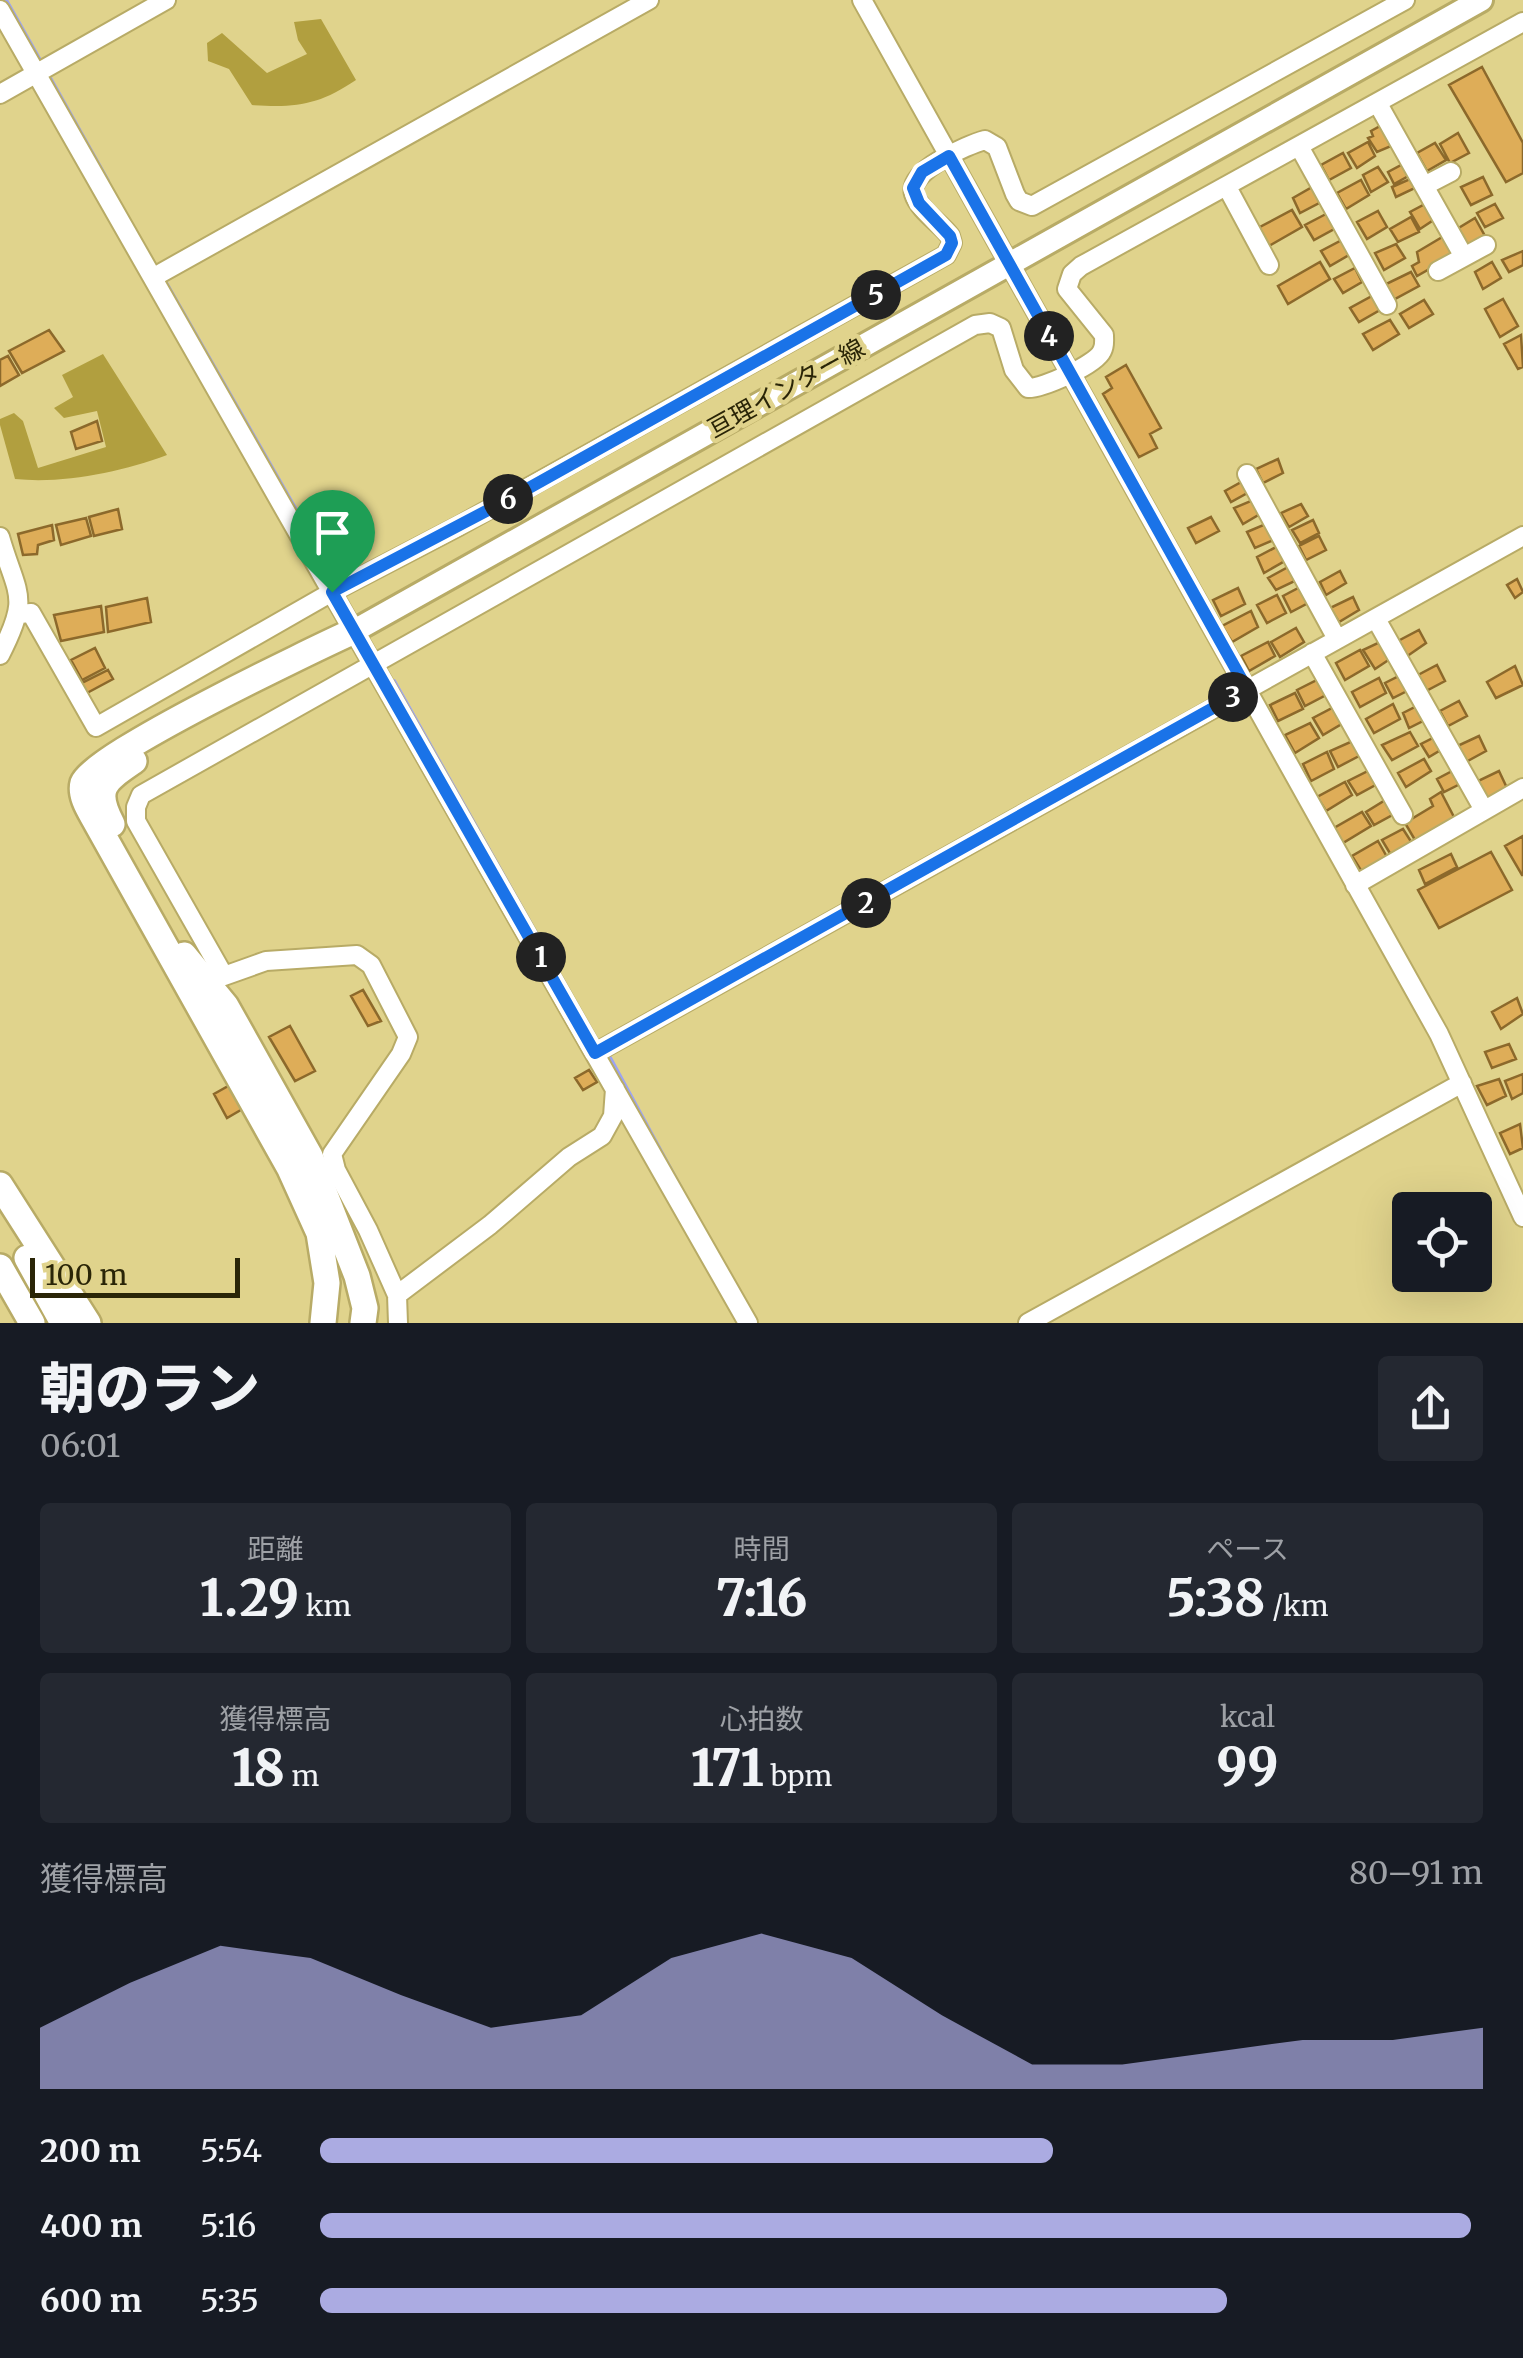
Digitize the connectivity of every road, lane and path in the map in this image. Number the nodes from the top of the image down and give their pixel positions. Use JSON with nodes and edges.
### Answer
{"nodes":[{"id":1,"x":166,"y":0,"type":"edge"},
{"id":2,"x":650,"y":0,"type":"edge"},
{"id":3,"x":862,"y":0,"type":"edge"},
{"id":4,"x":1405,"y":0,"type":"edge"},
{"id":5,"x":1481,"y":0,"type":"edge"},
{"id":6,"x":0,"y":10,"type":"edge"},
{"id":7,"x":1523,"y":22,"type":"edge"},
{"id":8,"x":37,"y":73,"type":"junction"},
{"id":9,"x":0,"y":94,"type":"edge"},
{"id":10,"x":1378,"y":104,"type":"junction"},
{"id":11,"x":1300,"y":148,"type":"junction"},
{"id":12,"x":949,"y":156,"type":"junction"},
{"id":13,"x":1451,"y":172,"type":"dead end"},
{"id":14,"x":1424,"y":186,"type":"junction"},
{"id":15,"x":1227,"y":188,"type":"junction"},
{"id":16,"x":1486,"y":245,"type":"dead end"},
{"id":17,"x":1464,"y":257,"type":"junction"},
{"id":18,"x":1009,"y":263,"type":"junction"},
{"id":19,"x":1270,"y":265,"type":"dead end"},
{"id":20,"x":1438,"y":271,"type":"dead end"},
{"id":21,"x":154,"y":277,"type":"junction"},
{"id":22,"x":1387,"y":305,"type":"dead end"},
{"id":23,"x":1070,"y":373,"type":"junction"},
{"id":24,"x":1247,"y":474,"type":"dead end"},
{"id":25,"x":1523,"y":536,"type":"edge"},
{"id":26,"x":0,"y":537,"type":"edge"},
{"id":27,"x":332,"y":592,"type":"junction"},
{"id":28,"x":20,"y":614,"type":"junction"},
{"id":29,"x":1376,"y":618,"type":"junction"},
{"id":30,"x":354,"y":631,"type":"junction"},
{"id":31,"x":1338,"y":639,"type":"junction"},
{"id":32,"x":1312,"y":653,"type":"junction"},
{"id":33,"x":0,"y":656,"type":"edge"},
{"id":34,"x":375,"y":666,"type":"junction"},
{"id":35,"x":1247,"y":689,"type":"junction"},
{"id":36,"x":1523,"y":788,"type":"edge"},
{"id":37,"x":1484,"y":810,"type":"junction"},
{"id":38,"x":1403,"y":816,"type":"dead end"},
{"id":39,"x":1355,"y":885,"type":"junction"},
{"id":40,"x":595,"y":1053,"type":"junction"},
{"id":41,"x":1462,"y":1083,"type":"junction"},
{"id":42,"x":615,"y":1089,"type":"junction"},
{"id":43,"x":0,"y":1185,"type":"edge"},
{"id":44,"x":1520,"y":1205,"type":"edge"},
{"id":45,"x":0,"y":1210,"type":"edge"},
{"id":46,"x":327,"y":1230,"type":"junction"},
{"id":47,"x":0,"y":1266,"type":"edge"},
{"id":48,"x":0,"y":1291,"type":"edge"},
{"id":49,"x":397,"y":1295,"type":"junction"},
{"id":50,"x":360,"y":1319,"type":"edge"},
{"id":51,"x":17,"y":1323,"type":"edge"},
{"id":52,"x":32,"y":1323,"type":"edge"},
{"id":53,"x":63,"y":1323,"type":"edge"},
{"id":54,"x":88,"y":1323,"type":"edge"},
{"id":55,"x":324,"y":1323,"type":"edge"},
{"id":56,"x":398,"y":1323,"type":"edge"},
{"id":57,"x":748,"y":1323,"type":"edge"},
{"id":58,"x":1028,"y":1323,"type":"edge"}],
"edges":[{"from":1,"to":8,"type":"street"},
{"from":2,"to":21,"type":"street"},
{"from":3,"to":12,"type":"street"},
{"from":4,"to":12,"type":"street"},
{"from":5,"to":18,"type":"main road","name":"亘理インター線"},
{"from":6,"to":8,"type":"street"},
{"from":7,"to":10,"type":"street"},
{"from":8,"to":9,"type":"street"},
{"from":8,"to":21,"type":"street"},
{"from":10,"to":11,"type":"street"},
{"from":10,"to":14,"type":"street"},
{"from":11,"to":15,"type":"street"},
{"from":11,"to":22,"type":"street"},
{"from":12,"to":18,"type":"street"},
{"from":12,"to":27,"type":"street"},
{"from":13,"to":14,"type":"street"},
{"from":14,"to":17,"type":"street"},
{"from":15,"to":19,"type":"street"},
{"from":15,"to":23,"type":"street"},
{"from":16,"to":17,"type":"street"},
{"from":17,"to":20,"type":"street"},
{"from":18,"to":23,"type":"street"},
{"from":18,"to":30,"type":"main road","name":"亘理インター線"},
{"from":21,"to":27,"type":"street"},
{"from":23,"to":34,"type":"street"},
{"from":23,"to":35,"type":"street"},
{"from":24,"to":31,"type":"street"},
{"from":25,"to":29,"type":"street"},
{"from":26,"to":28,"type":"street"},
{"from":27,"to":28,"type":"street"},
{"from":27,"to":30,"type":"street"},
{"from":28,"to":33,"type":"street"},
{"from":29,"to":31,"type":"street"},
{"from":29,"to":37,"type":"street"},
{"from":30,"to":34,"type":"street"},
{"from":30,"to":46,"type":"highway"},
{"from":31,"to":32,"type":"street"},
{"from":32,"to":35,"type":"street"},
{"from":32,"to":38,"type":"street"},
{"from":34,"to":40,"type":"street"},
{"from":34,"to":49,"type":"street"},
{"from":35,"to":39,"type":"street"},
{"from":35,"to":40,"type":"street"},
{"from":36,"to":37,"type":"street"},
{"from":37,"to":39,"type":"street"},
{"from":39,"to":41,"type":"street"},
{"from":40,"to":42,"type":"street"},
{"from":41,"to":44,"type":"street"},
{"from":41,"to":58,"type":"street"},
{"from":42,"to":49,"type":"street"},
{"from":42,"to":57,"type":"street"},
{"from":43,"to":54,"type":"highway"},
{"from":45,"to":53,"type":"highway"},
{"from":46,"to":50,"type":"highway"},
{"from":46,"to":55,"type":"highway"},
{"from":47,"to":52,"type":"highway"},
{"from":48,"to":51,"type":"highway"},
{"from":49,"to":56,"type":"street"}]}
